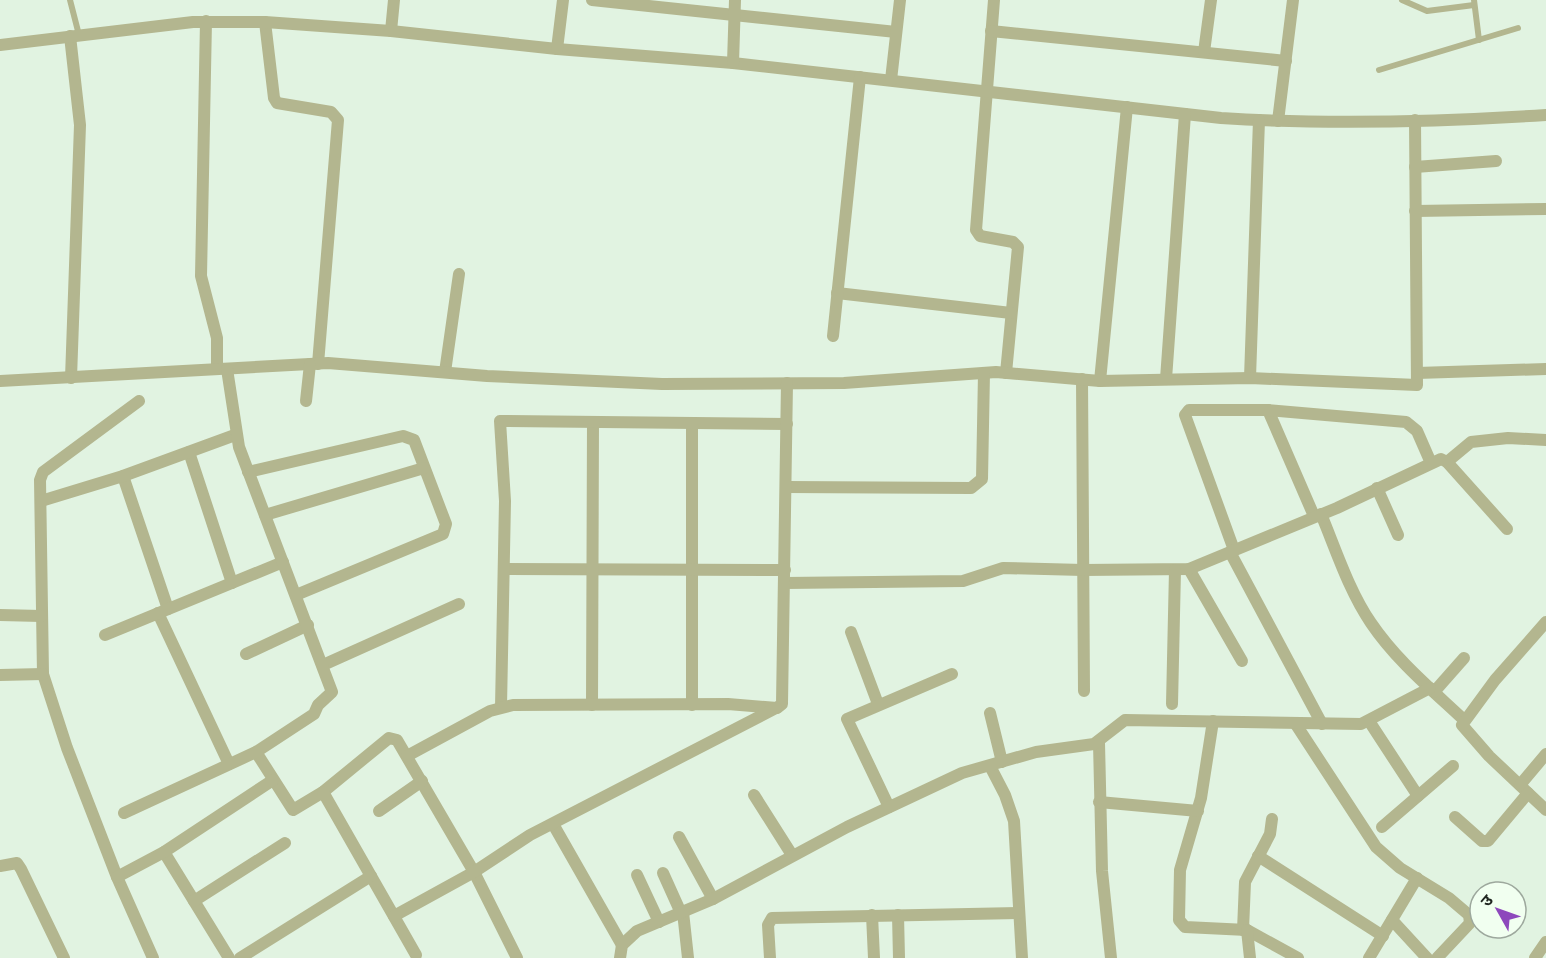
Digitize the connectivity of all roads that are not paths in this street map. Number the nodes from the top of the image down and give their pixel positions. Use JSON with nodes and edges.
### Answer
{"nodes":[{"id":1,"x":70,"y":0,"type":"edge"},
{"id":2,"x":394,"y":0,"type":"edge"},
{"id":3,"x":563,"y":0,"type":"edge"},
{"id":4,"x":592,"y":0,"type":"edge"},
{"id":5,"x":735,"y":0,"type":"edge"},
{"id":6,"x":900,"y":0,"type":"edge"},
{"id":7,"x":994,"y":0,"type":"edge"},
{"id":8,"x":1211,"y":0,"type":"edge"},
{"id":9,"x":1293,"y":0,"type":"edge"},
{"id":10,"x":1402,"y":0,"type":"edge"},
{"id":11,"x":1474,"y":2,"type":"edge"},
{"id":12,"x":735,"y":15,"type":"junction"},
{"id":13,"x":206,"y":21,"type":"junction"},
{"id":14,"x":265,"y":22,"type":"junction"},
{"id":15,"x":1518,"y":28,"type":"dead end"},
{"id":16,"x":391,"y":31,"type":"junction"},
{"id":17,"x":992,"y":31,"type":"junction"},
{"id":18,"x":896,"y":32,"type":"junction"},
{"id":19,"x":75,"y":36,"type":"junction"},
{"id":20,"x":1479,"y":40,"type":"junction"},
{"id":21,"x":0,"y":45,"type":"edge"},
{"id":22,"x":557,"y":49,"type":"junction"},
{"id":23,"x":1204,"y":52,"type":"junction"},
{"id":24,"x":1286,"y":61,"type":"junction"},
{"id":25,"x":733,"y":63,"type":"junction"},
{"id":26,"x":1379,"y":70,"type":"dead end"},
{"id":27,"x":860,"y":77,"type":"junction"},
{"id":28,"x":891,"y":80,"type":"junction"},
{"id":29,"x":986,"y":90,"type":"junction"},
{"id":30,"x":1127,"y":107,"type":"junction"},
{"id":31,"x":1185,"y":114,"type":"junction"},
{"id":32,"x":1546,"y":115,"type":"edge"},
{"id":33,"x":1259,"y":120,"type":"junction"},
{"id":34,"x":1415,"y":120,"type":"junction"},
{"id":35,"x":1278,"y":121,"type":"junction"},
{"id":36,"x":1496,"y":161,"type":"dead end"},
{"id":37,"x":1415,"y":167,"type":"junction"},
{"id":38,"x":1546,"y":209,"type":"edge"},
{"id":39,"x":1414,"y":211,"type":"junction"},
{"id":40,"x":459,"y":274,"type":"dead end"},
{"id":41,"x":837,"y":293,"type":"junction"},
{"id":42,"x":1011,"y":313,"type":"junction"},
{"id":43,"x":833,"y":336,"type":"dead end"},
{"id":44,"x":314,"y":364,"type":"junction"},
{"id":45,"x":222,"y":369,"type":"junction"},
{"id":46,"x":1546,"y":369,"type":"edge"},
{"id":47,"x":445,"y":372,"type":"junction"},
{"id":48,"x":984,"y":373,"type":"junction"},
{"id":49,"x":1006,"y":373,"type":"junction"},
{"id":50,"x":1417,"y":373,"type":"junction"},
{"id":51,"x":72,"y":378,"type":"junction"},
{"id":52,"x":1250,"y":378,"type":"junction"},
{"id":53,"x":1166,"y":379,"type":"junction"},
{"id":54,"x":1082,"y":380,"type":"junction"},
{"id":55,"x":0,"y":381,"type":"edge"},
{"id":56,"x":1100,"y":381,"type":"junction"},
{"id":57,"x":787,"y":383,"type":"junction"},
{"id":58,"x":139,"y":401,"type":"dead end"},
{"id":59,"x":306,"y":401,"type":"dead end"},
{"id":60,"x":1268,"y":410,"type":"junction"},
{"id":61,"x":593,"y":422,"type":"junction"},
{"id":62,"x":692,"y":423,"type":"junction"},
{"id":63,"x":787,"y":424,"type":"junction"},
{"id":64,"x":235,"y":435,"type":"junction"},
{"id":65,"x":1546,"y":440,"type":"edge"},
{"id":66,"x":189,"y":452,"type":"junction"},
{"id":67,"x":1431,"y":462,"type":"junction"},
{"id":68,"x":1447,"y":462,"type":"junction"},
{"id":69,"x":424,"y":468,"type":"junction"},
{"id":70,"x":248,"y":472,"type":"junction"},
{"id":71,"x":123,"y":476,"type":"junction"},
{"id":72,"x":786,"y":487,"type":"junction"},
{"id":73,"x":1377,"y":489,"type":"junction"},
{"id":74,"x":41,"y":501,"type":"junction"},
{"id":75,"x":265,"y":515,"type":"junction"},
{"id":76,"x":1317,"y":515,"type":"junction"},
{"id":77,"x":1507,"y":529,"type":"dead end"},
{"id":78,"x":1398,"y":535,"type":"dead end"},
{"id":79,"x":1232,"y":551,"type":"junction"},
{"id":80,"x":283,"y":562,"type":"junction"},
{"id":81,"x":504,"y":569,"type":"junction"},
{"id":82,"x":594,"y":569,"type":"junction"},
{"id":83,"x":1189,"y":569,"type":"junction"},
{"id":84,"x":690,"y":570,"type":"junction"},
{"id":85,"x":1083,"y":570,"type":"junction"},
{"id":86,"x":1175,"y":570,"type":"junction"},
{"id":87,"x":785,"y":576,"type":"junction"},
{"id":88,"x":232,"y":583,"type":"junction"},
{"id":89,"x":296,"y":595,"type":"junction"},
{"id":90,"x":459,"y":604,"type":"dead end"},
{"id":91,"x":163,"y":611,"type":"junction"},
{"id":92,"x":0,"y":615,"type":"edge"},
{"id":93,"x":41,"y":616,"type":"junction"},
{"id":94,"x":1546,"y":622,"type":"edge"},
{"id":95,"x":308,"y":625,"type":"junction"},
{"id":96,"x":851,"y":632,"type":"dead end"},
{"id":97,"x":105,"y":635,"type":"dead end"},
{"id":98,"x":246,"y":654,"type":"dead end"},
{"id":99,"x":1464,"y":658,"type":"dead end"},
{"id":100,"x":1242,"y":661,"type":"dead end"},
{"id":101,"x":323,"y":665,"type":"junction"},
{"id":102,"x":43,"y":674,"type":"junction"},
{"id":103,"x":952,"y":674,"type":"dead end"},
{"id":104,"x":0,"y":675,"type":"edge"},
{"id":105,"x":1432,"y":690,"type":"junction"},
{"id":106,"x":1084,"y":692,"type":"dead end"},
{"id":107,"x":878,"y":704,"type":"junction"},
{"id":108,"x":1172,"y":704,"type":"dead end"},
{"id":109,"x":592,"y":705,"type":"junction"},
{"id":110,"x":692,"y":705,"type":"junction"},
{"id":111,"x":501,"y":707,"type":"junction"},
{"id":112,"x":777,"y":708,"type":"junction"},
{"id":113,"x":990,"y":712,"type":"dead end"},
{"id":114,"x":1464,"y":720,"type":"junction"},
{"id":115,"x":1213,"y":721,"type":"junction"},
{"id":116,"x":1369,"y":721,"type":"junction"},
{"id":117,"x":1295,"y":723,"type":"junction"},
{"id":118,"x":1323,"y":724,"type":"junction"},
{"id":119,"x":1099,"y":742,"type":"junction"},
{"id":120,"x":256,"y":752,"type":"junction"},
{"id":121,"x":1546,"y":754,"type":"edge"},
{"id":122,"x":407,"y":756,"type":"junction"},
{"id":123,"x":229,"y":764,"type":"junction"},
{"id":124,"x":996,"y":764,"type":"junction"},
{"id":125,"x":1453,"y":766,"type":"dead end"},
{"id":126,"x":273,"y":780,"type":"junction"},
{"id":127,"x":422,"y":781,"type":"junction"},
{"id":128,"x":1524,"y":789,"type":"junction"},
{"id":129,"x":323,"y":792,"type":"junction"},
{"id":130,"x":754,"y":795,"type":"dead end"},
{"id":131,"x":1418,"y":796,"type":"junction"},
{"id":132,"x":1099,"y":802,"type":"junction"},
{"id":133,"x":889,"y":807,"type":"junction"},
{"id":134,"x":1546,"y":810,"type":"edge"},
{"id":135,"x":379,"y":811,"type":"dead end"},
{"id":136,"x":1198,"y":812,"type":"junction"},
{"id":137,"x":124,"y":813,"type":"dead end"},
{"id":138,"x":1455,"y":817,"type":"dead end"},
{"id":139,"x":1272,"y":819,"type":"dead end"},
{"id":140,"x":554,"y":824,"type":"junction"},
{"id":141,"x":1382,"y":827,"type":"dead end"},
{"id":142,"x":679,"y":837,"type":"dead end"},
{"id":143,"x":285,"y":843,"type":"dead end"},
{"id":144,"x":164,"y":852,"type":"junction"},
{"id":145,"x":792,"y":855,"type":"junction"},
{"id":146,"x":1258,"y":856,"type":"junction"},
{"id":147,"x":0,"y":866,"type":"edge"},
{"id":148,"x":474,"y":872,"type":"junction"},
{"id":149,"x":663,"y":873,"type":"dead end"},
{"id":150,"x":637,"y":875,"type":"dead end"},
{"id":151,"x":371,"y":876,"type":"junction"},
{"id":152,"x":117,"y":877,"type":"junction"},
{"id":153,"x":1417,"y":878,"type":"junction"},
{"id":154,"x":713,"y":899,"type":"junction"},
{"id":155,"x":194,"y":901,"type":"junction"},
{"id":156,"x":682,"y":912,"type":"junction"},
{"id":157,"x":1019,"y":913,"type":"junction"},
{"id":158,"x":872,"y":915,"type":"junction"},
{"id":159,"x":898,"y":915,"type":"junction"},
{"id":160,"x":394,"y":916,"type":"junction"},
{"id":161,"x":1392,"y":920,"type":"junction"},
{"id":162,"x":659,"y":922,"type":"junction"},
{"id":163,"x":1245,"y":930,"type":"junction"},
{"id":164,"x":1383,"y":936,"type":"junction"},
{"id":165,"x":1546,"y":942,"type":"edge"},
{"id":166,"x":621,"y":952,"type":"edge"},
{"id":167,"x":416,"y":955,"type":"dead end"},
{"id":168,"x":64,"y":958,"type":"edge"},
{"id":169,"x":153,"y":958,"type":"edge"},
{"id":170,"x":229,"y":958,"type":"edge"},
{"id":171,"x":240,"y":958,"type":"edge"},
{"id":172,"x":518,"y":958,"type":"edge"},
{"id":173,"x":688,"y":958,"type":"edge"},
{"id":174,"x":770,"y":958,"type":"edge"},
{"id":175,"x":874,"y":958,"type":"edge"},
{"id":176,"x":899,"y":958,"type":"edge"},
{"id":177,"x":1022,"y":958,"type":"edge"},
{"id":178,"x":1111,"y":958,"type":"edge"},
{"id":179,"x":1250,"y":958,"type":"edge"},
{"id":180,"x":1298,"y":958,"type":"edge"},
{"id":181,"x":1369,"y":958,"type":"edge"},
{"id":182,"x":1427,"y":958,"type":"edge"},
{"id":183,"x":1437,"y":958,"type":"edge"},
{"id":184,"x":1535,"y":958,"type":"edge"}],
"edges":[{"from":1,"to":19,"type":"lane"},
{"from":2,"to":16,"type":"street"},
{"from":3,"to":22,"type":"street"},
{"from":4,"to":12,"type":"street"},
{"from":5,"to":12,"type":"street"},
{"from":6,"to":18,"type":"street"},
{"from":7,"to":17,"type":"street"},
{"from":8,"to":23,"type":"street"},
{"from":9,"to":24,"type":"street"},
{"from":10,"to":11,"type":"lane"},
{"from":11,"to":20,"type":"lane"},
{"from":12,"to":18,"type":"street"},
{"from":12,"to":25,"type":"street"},
{"from":13,"to":14,"type":"street"},
{"from":13,"to":19,"type":"street"},
{"from":13,"to":45,"type":"street"},
{"from":14,"to":16,"type":"street"},
{"from":14,"to":44,"type":"street"},
{"from":15,"to":20,"type":"lane"},
{"from":16,"to":22,"type":"street"},
{"from":17,"to":23,"type":"street"},
{"from":17,"to":29,"type":"street"},
{"from":18,"to":28,"type":"street"},
{"from":19,"to":21,"type":"street"},
{"from":19,"to":51,"type":"street"},
{"from":20,"to":26,"type":"lane"},
{"from":22,"to":25,"type":"street"},
{"from":23,"to":24,"type":"street"},
{"from":24,"to":35,"type":"street"},
{"from":25,"to":27,"type":"street"},
{"from":27,"to":28,"type":"street"},
{"from":27,"to":41,"type":"street"},
{"from":28,"to":29,"type":"street"},
{"from":29,"to":30,"type":"street"},
{"from":29,"to":42,"type":"street"},
{"from":30,"to":31,"type":"street"},
{"from":30,"to":56,"type":"street"},
{"from":31,"to":33,"type":"street"},
{"from":31,"to":53,"type":"street"},
{"from":32,"to":34,"type":"street"},
{"from":33,"to":35,"type":"street"},
{"from":33,"to":52,"type":"street"},
{"from":34,"to":35,"type":"street"},
{"from":34,"to":37,"type":"street"},
{"from":36,"to":37,"type":"street"},
{"from":37,"to":39,"type":"street"},
{"from":38,"to":39,"type":"street"},
{"from":39,"to":50,"type":"street"},
{"from":40,"to":47,"type":"street"},
{"from":41,"to":42,"type":"street"},
{"from":41,"to":43,"type":"street"},
{"from":42,"to":49,"type":"street"},
{"from":44,"to":45,"type":"street"},
{"from":44,"to":47,"type":"street"},
{"from":44,"to":59,"type":"street"},
{"from":45,"to":51,"type":"street"},
{"from":45,"to":64,"type":"street"},
{"from":46,"to":50,"type":"street"},
{"from":47,"to":57,"type":"street"},
{"from":48,"to":49,"type":"street"},
{"from":48,"to":57,"type":"street"},
{"from":48,"to":72,"type":"street"},
{"from":49,"to":54,"type":"street"},
{"from":50,"to":52,"type":"street"},
{"from":51,"to":55,"type":"street"},
{"from":52,"to":53,"type":"street"},
{"from":53,"to":56,"type":"street"},
{"from":54,"to":56,"type":"street"},
{"from":54,"to":85,"type":"street"},
{"from":57,"to":63,"type":"street"},
{"from":58,"to":74,"type":"street"},
{"from":60,"to":67,"type":"street"},
{"from":60,"to":76,"type":"street"},
{"from":60,"to":79,"type":"street"},
{"from":61,"to":62,"type":"street"},
{"from":61,"to":81,"type":"street"},
{"from":61,"to":82,"type":"street"},
{"from":62,"to":63,"type":"street"},
{"from":62,"to":84,"type":"street"},
{"from":63,"to":72,"type":"street"},
{"from":64,"to":66,"type":"street"},
{"from":64,"to":70,"type":"street"},
{"from":65,"to":68,"type":"street"},
{"from":66,"to":71,"type":"street"},
{"from":66,"to":88,"type":"street"},
{"from":67,"to":68,"type":"street"},
{"from":67,"to":73,"type":"street"},
{"from":68,"to":77,"type":"street"},
{"from":69,"to":70,"type":"street"},
{"from":69,"to":75,"type":"street"},
{"from":69,"to":89,"type":"street"},
{"from":70,"to":75,"type":"street"},
{"from":71,"to":74,"type":"street"},
{"from":71,"to":91,"type":"street"},
{"from":72,"to":87,"type":"street"},
{"from":73,"to":76,"type":"street"},
{"from":73,"to":78,"type":"street"},
{"from":74,"to":93,"type":"street"},
{"from":75,"to":80,"type":"street"},
{"from":76,"to":79,"type":"street"},
{"from":76,"to":105,"type":"street"},
{"from":79,"to":83,"type":"street"},
{"from":79,"to":118,"type":"street"},
{"from":80,"to":88,"type":"street"},
{"from":80,"to":89,"type":"street"},
{"from":81,"to":82,"type":"street"},
{"from":81,"to":111,"type":"street"},
{"from":82,"to":84,"type":"street"},
{"from":82,"to":109,"type":"street"},
{"from":83,"to":86,"type":"street"},
{"from":83,"to":100,"type":"street"},
{"from":84,"to":87,"type":"street"},
{"from":84,"to":110,"type":"street"},
{"from":85,"to":86,"type":"street"},
{"from":85,"to":87,"type":"street"},
{"from":85,"to":106,"type":"street"},
{"from":86,"to":108,"type":"street"},
{"from":87,"to":112,"type":"street"},
{"from":88,"to":91,"type":"street"},
{"from":89,"to":95,"type":"street"},
{"from":90,"to":101,"type":"street"},
{"from":91,"to":97,"type":"street"},
{"from":91,"to":123,"type":"street"},
{"from":92,"to":93,"type":"street"},
{"from":93,"to":102,"type":"street"},
{"from":94,"to":114,"type":"street"},
{"from":95,"to":98,"type":"street"},
{"from":95,"to":101,"type":"street"},
{"from":96,"to":107,"type":"street"},
{"from":99,"to":105,"type":"street"},
{"from":101,"to":120,"type":"street"},
{"from":102,"to":104,"type":"street"},
{"from":102,"to":152,"type":"street"},
{"from":103,"to":107,"type":"street"},
{"from":105,"to":114,"type":"street"},
{"from":105,"to":116,"type":"street"},
{"from":107,"to":133,"type":"street"},
{"from":109,"to":110,"type":"street"},
{"from":109,"to":111,"type":"street"},
{"from":110,"to":112,"type":"street"},
{"from":111,"to":122,"type":"street"},
{"from":112,"to":140,"type":"street"},
{"from":113,"to":124,"type":"street"},
{"from":114,"to":128,"type":"street"},
{"from":115,"to":117,"type":"street"},
{"from":115,"to":119,"type":"street"},
{"from":115,"to":136,"type":"street"},
{"from":116,"to":118,"type":"street"},
{"from":116,"to":131,"type":"street"},
{"from":117,"to":118,"type":"street"},
{"from":117,"to":153,"type":"street"},
{"from":119,"to":124,"type":"street"},
{"from":119,"to":132,"type":"street"},
{"from":120,"to":123,"type":"street"},
{"from":120,"to":126,"type":"street"},
{"from":121,"to":128,"type":"street"},
{"from":122,"to":127,"type":"street"},
{"from":122,"to":129,"type":"street"},
{"from":123,"to":137,"type":"street"},
{"from":124,"to":133,"type":"street"},
{"from":124,"to":157,"type":"street"},
{"from":125,"to":131,"type":"street"},
{"from":126,"to":129,"type":"street"},
{"from":126,"to":144,"type":"street"},
{"from":127,"to":135,"type":"street"},
{"from":127,"to":148,"type":"street"},
{"from":128,"to":134,"type":"street"},
{"from":128,"to":138,"type":"street"},
{"from":129,"to":151,"type":"street"},
{"from":130,"to":145,"type":"street"},
{"from":131,"to":141,"type":"street"},
{"from":132,"to":136,"type":"street"},
{"from":132,"to":178,"type":"street"},
{"from":133,"to":145,"type":"street"},
{"from":136,"to":163,"type":"street"},
{"from":139,"to":146,"type":"street"},
{"from":140,"to":148,"type":"street"},
{"from":140,"to":166,"type":"street"},
{"from":142,"to":154,"type":"street"},
{"from":143,"to":155,"type":"street"},
{"from":144,"to":152,"type":"street"},
{"from":144,"to":155,"type":"street"},
{"from":145,"to":154,"type":"street"},
{"from":146,"to":163,"type":"street"},
{"from":146,"to":164,"type":"street"},
{"from":147,"to":168,"type":"street"},
{"from":148,"to":160,"type":"street"},
{"from":148,"to":172,"type":"street"},
{"from":149,"to":156,"type":"street"},
{"from":150,"to":162,"type":"street"},
{"from":151,"to":160,"type":"street"},
{"from":151,"to":171,"type":"street"},
{"from":152,"to":169,"type":"street"},
{"from":153,"to":161,"type":"street"},
{"from":153,"to":183,"type":"street"},
{"from":154,"to":156,"type":"street"},
{"from":155,"to":170,"type":"street"},
{"from":156,"to":162,"type":"street"},
{"from":156,"to":173,"type":"street"},
{"from":157,"to":159,"type":"street"},
{"from":157,"to":177,"type":"street"},
{"from":158,"to":159,"type":"street"},
{"from":158,"to":174,"type":"street"},
{"from":158,"to":175,"type":"street"},
{"from":159,"to":176,"type":"street"},
{"from":160,"to":167,"type":"street"},
{"from":161,"to":164,"type":"street"},
{"from":161,"to":182,"type":"street"},
{"from":162,"to":166,"type":"street"},
{"from":163,"to":179,"type":"street"},
{"from":163,"to":180,"type":"street"},
{"from":164,"to":181,"type":"street"},
{"from":165,"to":184,"type":"street"}]}
